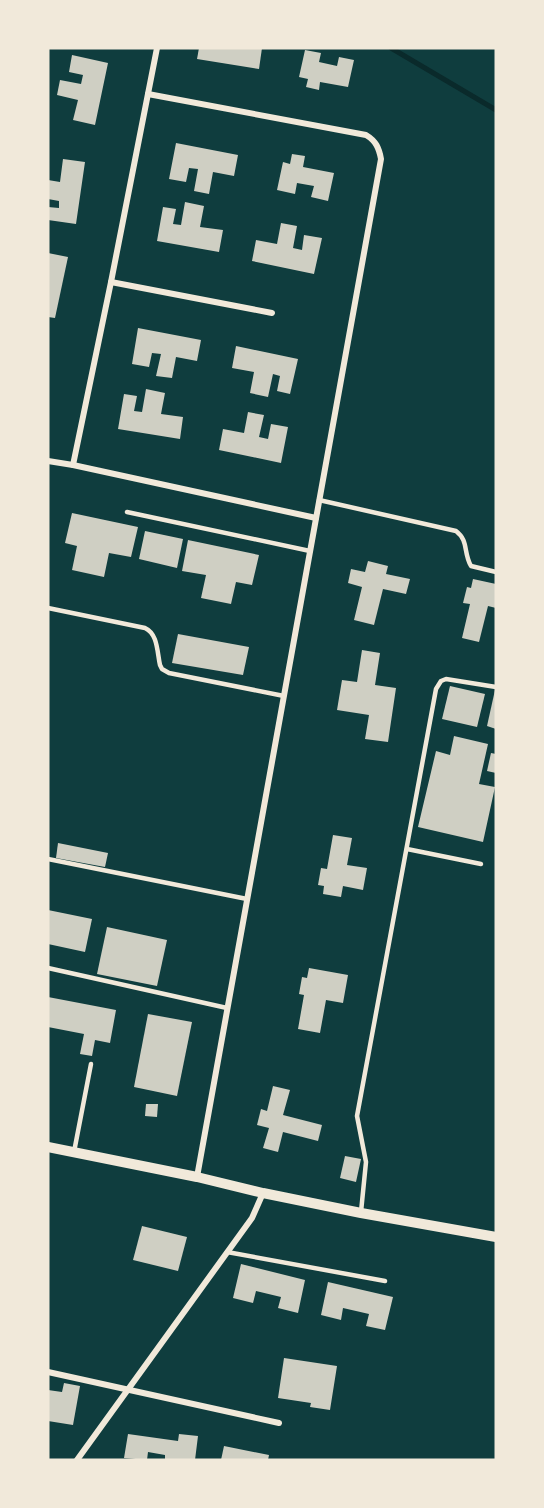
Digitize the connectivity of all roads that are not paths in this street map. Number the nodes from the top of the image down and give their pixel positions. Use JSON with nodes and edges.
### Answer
{"nodes":[{"id":1,"x":157,"y":48,"type":"edge"},
{"id":2,"x":148,"y":94,"type":"junction"},
{"id":3,"x":111,"y":282,"type":"junction"},
{"id":4,"x":272,"y":313,"type":"dead end"},
{"id":5,"x":48,"y":461,"type":"edge"},
{"id":6,"x":73,"y":465,"type":"junction"},
{"id":7,"x":319,"y":500,"type":"junction"},
{"id":8,"x":127,"y":512,"type":"dead end"},
{"id":9,"x":316,"y":518,"type":"junction"},
{"id":10,"x":310,"y":551,"type":"junction"},
{"id":11,"x":496,"y":572,"type":"edge"},
{"id":12,"x":48,"y":608,"type":"edge"},
{"id":13,"x":496,"y":687,"type":"edge"},
{"id":14,"x":284,"y":696,"type":"junction"},
{"id":15,"x":406,"y":849,"type":"junction"},
{"id":16,"x":48,"y":859,"type":"edge"},
{"id":17,"x":481,"y":864,"type":"dead end"},
{"id":18,"x":247,"y":899,"type":"junction"},
{"id":19,"x":48,"y":968,"type":"edge"},
{"id":20,"x":227,"y":1008,"type":"junction"},
{"id":21,"x":91,"y":1064,"type":"dead end"},
{"id":22,"x":48,"y":1147,"type":"edge"},
{"id":23,"x":74,"y":1152,"type":"junction"},
{"id":24,"x":197,"y":1177,"type":"junction"},
{"id":25,"x":263,"y":1193,"type":"junction"},
{"id":26,"x":360,"y":1213,"type":"junction"},
{"id":27,"x":496,"y":1237,"type":"edge"},
{"id":28,"x":226,"y":1252,"type":"junction"},
{"id":29,"x":385,"y":1281,"type":"dead end"},
{"id":30,"x":48,"y":1372,"type":"edge"},
{"id":31,"x":129,"y":1389,"type":"junction"},
{"id":32,"x":279,"y":1423,"type":"dead end"},
{"id":33,"x":77,"y":1460,"type":"edge"}],
"edges":[{"from":1,"to":2,"type":"street"},
{"from":2,"to":3,"type":"street"},
{"from":2,"to":7,"type":"street"},
{"from":3,"to":4,"type":"street"},
{"from":3,"to":6,"type":"street"},
{"from":5,"to":6,"type":"street"},
{"from":6,"to":9,"type":"street"},
{"from":7,"to":9,"type":"street"},
{"from":7,"to":11,"type":"lane"},
{"from":8,"to":10,"type":"lane"},
{"from":9,"to":10,"type":"street"},
{"from":10,"to":14,"type":"street"},
{"from":12,"to":14,"type":"lane"},
{"from":13,"to":15,"type":"lane"},
{"from":14,"to":18,"type":"street"},
{"from":15,"to":17,"type":"lane"},
{"from":15,"to":26,"type":"lane"},
{"from":16,"to":18,"type":"lane"},
{"from":18,"to":20,"type":"street"},
{"from":19,"to":20,"type":"lane"},
{"from":20,"to":24,"type":"street"},
{"from":21,"to":23,"type":"lane"},
{"from":22,"to":23,"type":"street"},
{"from":23,"to":24,"type":"street"},
{"from":24,"to":25,"type":"street"},
{"from":25,"to":26,"type":"street"},
{"from":25,"to":28,"type":"street"},
{"from":26,"to":27,"type":"street"},
{"from":28,"to":29,"type":"lane"},
{"from":28,"to":31,"type":"street"},
{"from":30,"to":31,"type":"street"},
{"from":31,"to":32,"type":"street"},
{"from":31,"to":33,"type":"street"}]}
